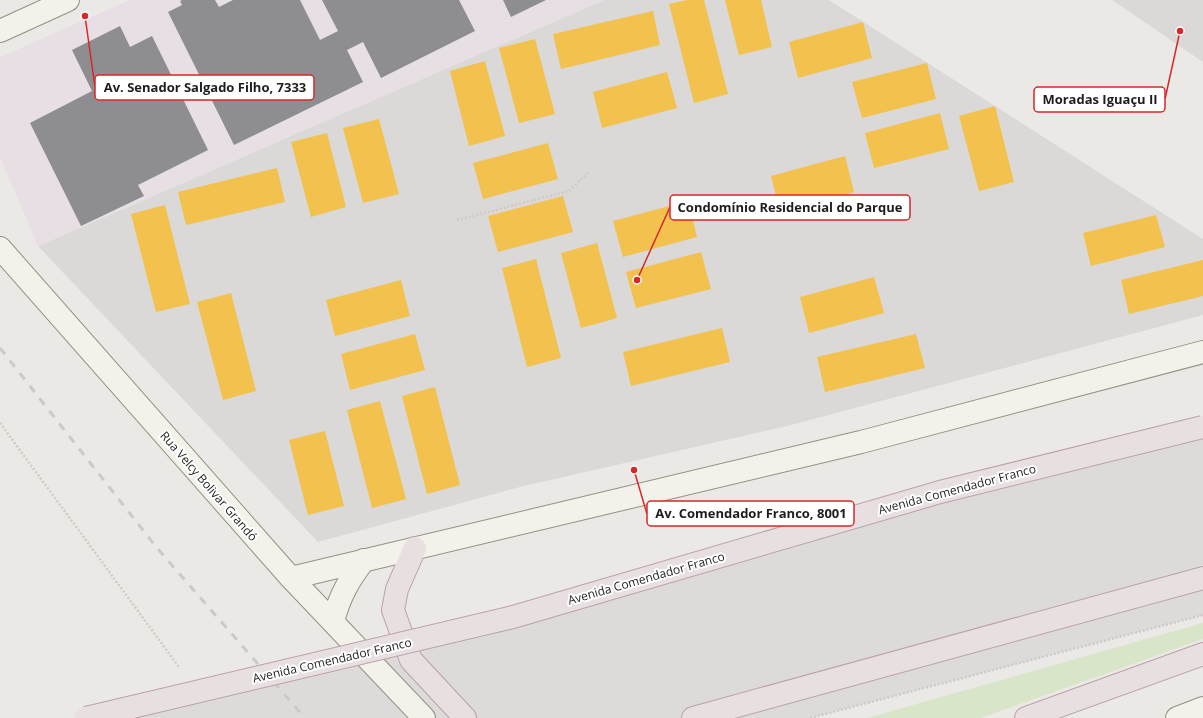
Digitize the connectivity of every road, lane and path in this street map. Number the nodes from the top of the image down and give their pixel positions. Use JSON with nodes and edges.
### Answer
{"nodes":[{"id":1,"x":68,"y":0,"type":"edge"},
{"id":2,"x":0,"y":31,"type":"edge"},
{"id":3,"x":589,"y":172,"type":"dead end"},
{"id":4,"x":457,"y":220,"type":"dead end"},
{"id":5,"x":0,"y":248,"type":"edge"},
{"id":6,"x":1203,"y":352,"type":"edge"},
{"id":7,"x":0,"y":423,"type":"edge"},
{"id":8,"x":1203,"y":427,"type":"edge"},
{"id":9,"x":415,"y":548,"type":"junction"},
{"id":10,"x":364,"y":560,"type":"junction"},
{"id":11,"x":291,"y":578,"type":"junction"},
{"id":12,"x":1203,"y":578,"type":"edge"},
{"id":13,"x":1203,"y":615,"type":"edge"},
{"id":14,"x":333,"y":621,"type":"junction"},
{"id":15,"x":1203,"y":654,"type":"edge"},
{"id":16,"x":182,"y":672,"type":"dead end"},
{"id":17,"x":1203,"y":708,"type":"edge"},
{"id":18,"x":86,"y":718,"type":"edge"},
{"id":19,"x":424,"y":718,"type":"edge"},
{"id":20,"x":465,"y":718,"type":"edge"},
{"id":21,"x":693,"y":718,"type":"edge"},
{"id":22,"x":810,"y":718,"type":"edge"},
{"id":23,"x":1026,"y":718,"type":"edge"},
{"id":24,"x":1177,"y":718,"type":"edge"}],
"edges":[{"from":1,"to":2,"type":"street"},
{"from":3,"to":4,"type":"path"},
{"from":5,"to":11,"type":"street","name":"Rua Velcy Bolivar Grandó"},
{"from":6,"to":9,"type":"street"},
{"from":7,"to":16,"type":"path"},
{"from":8,"to":18,"type":"highway","name":"Avenida Comendador Franco","bridge":true},
{"from":9,"to":10,"type":"street"},
{"from":9,"to":20,"type":"highway"},
{"from":10,"to":11,"type":"street"},
{"from":10,"to":14,"type":"street"},
{"from":11,"to":14,"type":"street","name":"Rua Velcy Bolivar Grandó"},
{"from":12,"to":21,"type":"highway"},
{"from":13,"to":22,"type":"path"},
{"from":14,"to":19,"type":"street","name":"Rua Velcy Bolivar Grandó"},
{"from":15,"to":23,"type":"highway"},
{"from":17,"to":24,"type":"street"}]}
